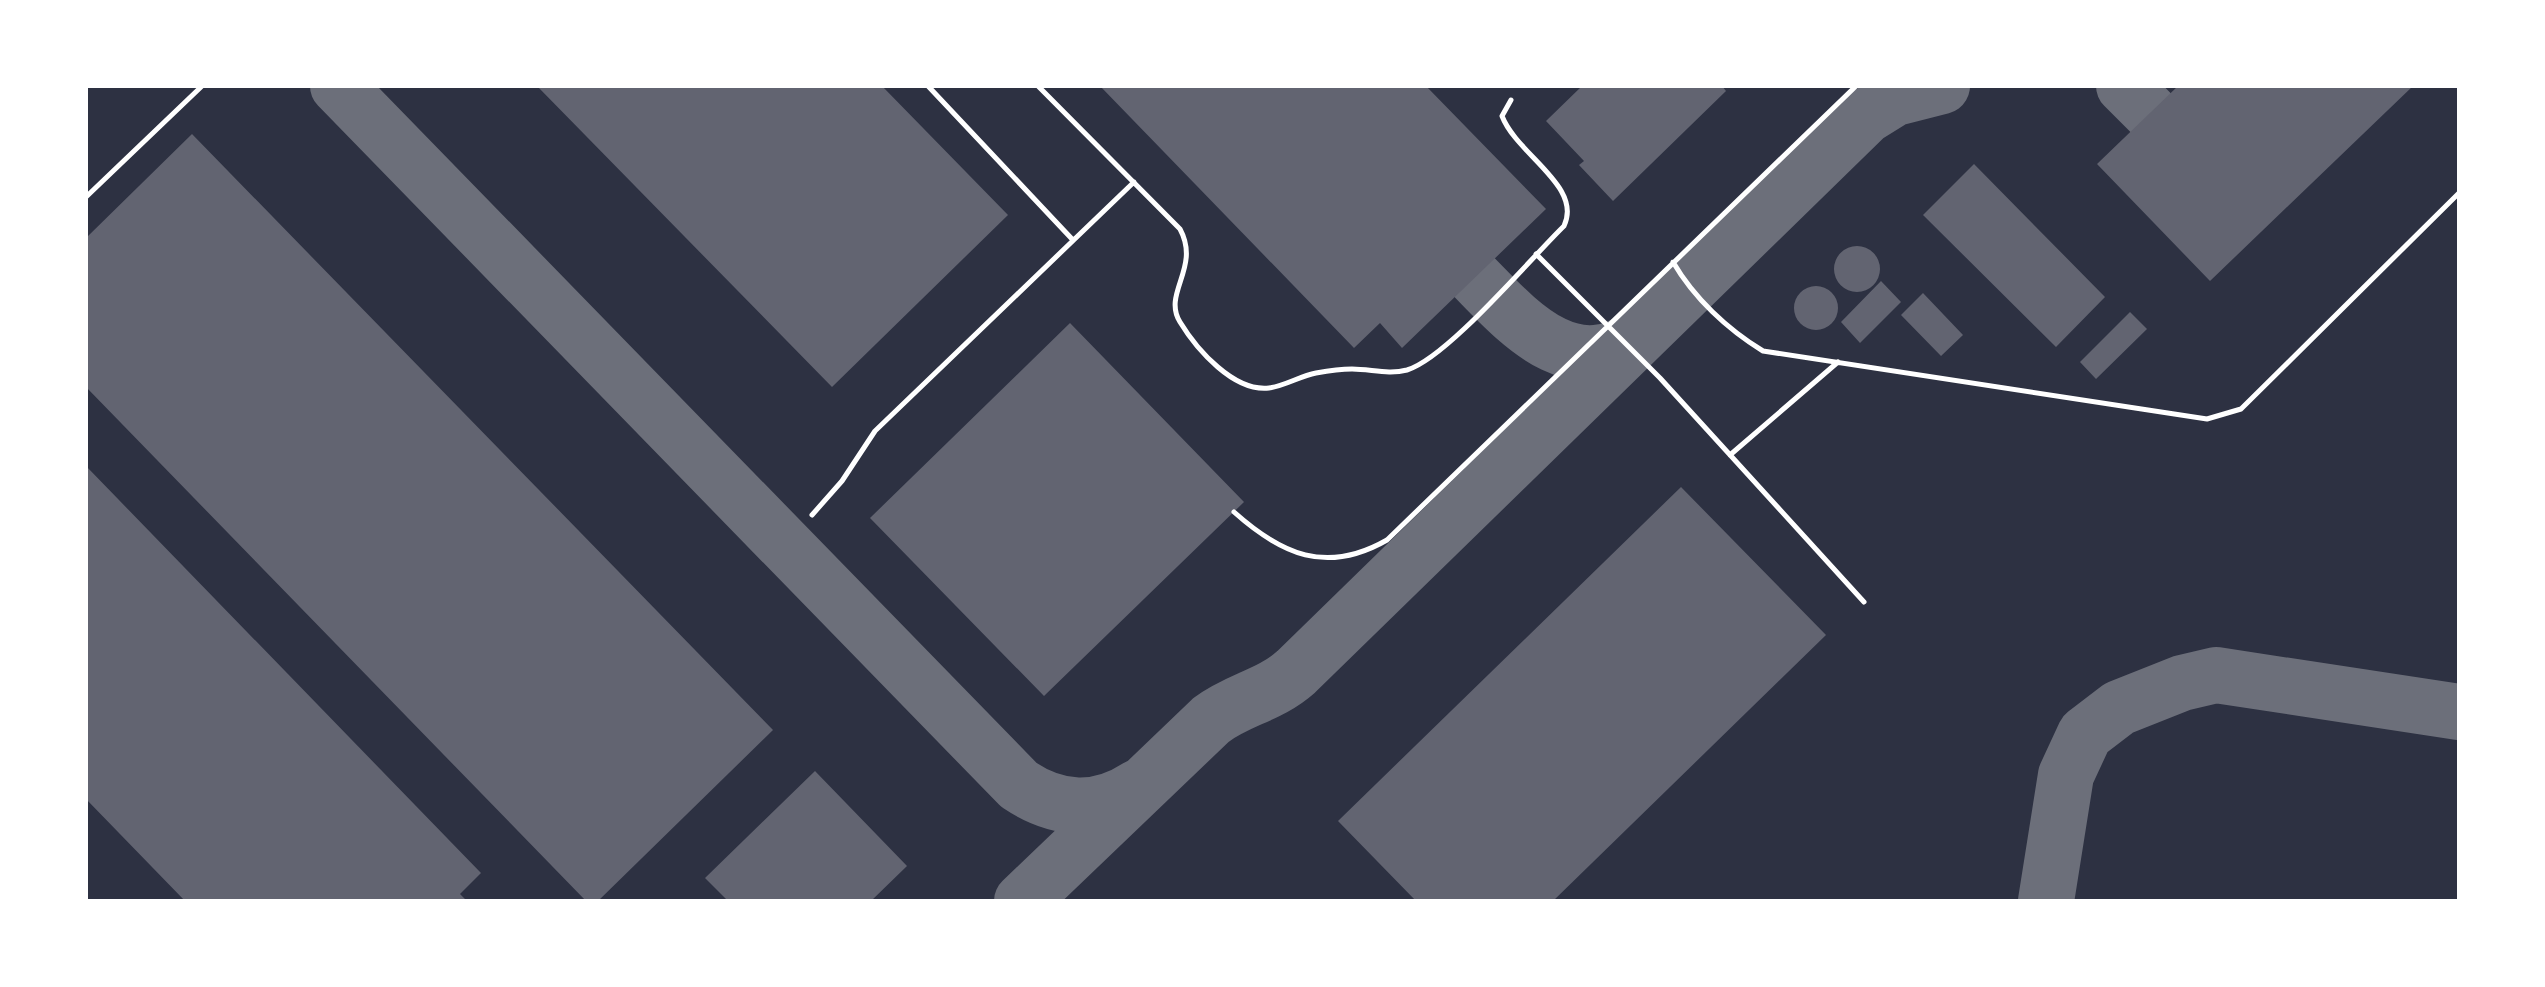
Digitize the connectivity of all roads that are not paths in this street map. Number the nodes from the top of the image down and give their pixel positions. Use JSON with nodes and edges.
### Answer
{"nodes":[{"id":1,"x":202,"y":86,"type":"edge"},
{"id":2,"x":928,"y":86,"type":"edge"},
{"id":3,"x":1038,"y":86,"type":"edge"},
{"id":4,"x":1856,"y":86,"type":"edge"},
{"id":5,"x":1511,"y":100,"type":"dead end"},
{"id":6,"x":1134,"y":182,"type":"junction"},
{"id":7,"x":2459,"y":193,"type":"edge"},
{"id":8,"x":86,"y":197,"type":"edge"},
{"id":9,"x":1072,"y":239,"type":"junction"},
{"id":10,"x":1536,"y":254,"type":"junction"},
{"id":11,"x":1673,"y":262,"type":"junction"},
{"id":12,"x":1609,"y":327,"type":"junction"},
{"id":13,"x":1840,"y":360,"type":"junction"},
{"id":14,"x":1730,"y":455,"type":"junction"},
{"id":15,"x":1234,"y":512,"type":"dead end"},
{"id":16,"x":812,"y":515,"type":"dead end"},
{"id":17,"x":1864,"y":602,"type":"dead end"}],
"edges":[{"from":1,"to":8,"type":"lane"},
{"from":2,"to":9,"type":"lane"},
{"from":3,"to":6,"type":"lane"},
{"from":4,"to":11,"type":"lane"},
{"from":5,"to":10,"type":"lane"},
{"from":6,"to":9,"type":"lane"},
{"from":6,"to":10,"type":"lane"},
{"from":7,"to":13,"type":"lane"},
{"from":9,"to":16,"type":"lane"},
{"from":10,"to":12,"type":"lane"},
{"from":11,"to":12,"type":"lane"},
{"from":11,"to":13,"type":"lane"},
{"from":12,"to":14,"type":"lane"},
{"from":12,"to":15,"type":"lane"},
{"from":13,"to":14,"type":"lane"},
{"from":14,"to":17,"type":"lane"}]}
